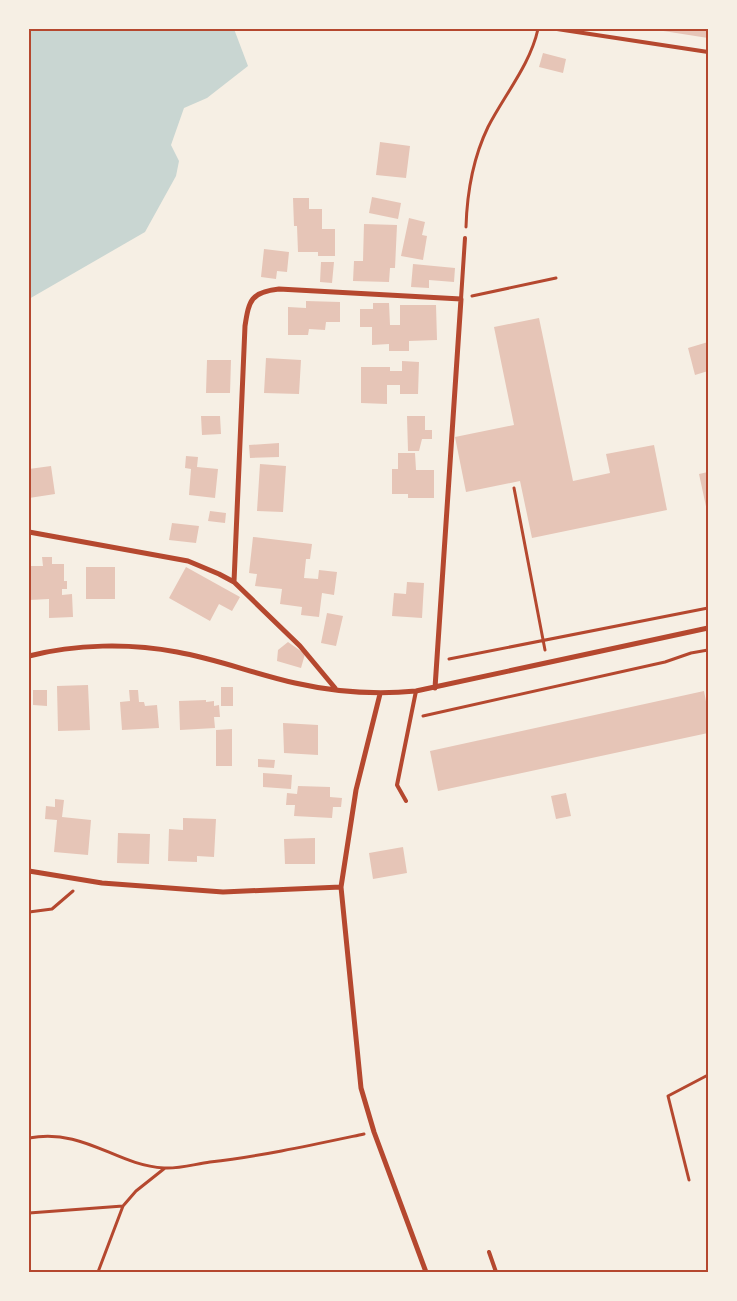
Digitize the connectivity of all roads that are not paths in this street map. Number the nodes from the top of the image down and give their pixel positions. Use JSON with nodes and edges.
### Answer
{"nodes":[{"id":1,"x":556,"y":29,"type":"edge"},
{"id":2,"x":708,"y":52,"type":"edge"},
{"id":3,"x":465,"y":238,"type":"road end"},
{"id":4,"x":461,"y":299,"type":"junction"},
{"id":5,"x":29,"y":532,"type":"edge"},
{"id":6,"x":234,"y":582,"type":"junction"},
{"id":7,"x":708,"y":628,"type":"edge"},
{"id":8,"x":29,"y":656,"type":"edge"},
{"id":9,"x":435,"y":688,"type":"junction"},
{"id":10,"x":336,"y":689,"type":"junction"},
{"id":11,"x":416,"y":691,"type":"junction"},
{"id":12,"x":380,"y":694,"type":"junction"},
{"id":13,"x":406,"y":801,"type":"dead end"},
{"id":14,"x":29,"y":871,"type":"edge"},
{"id":15,"x":341,"y":887,"type":"junction"},
{"id":16,"x":489,"y":1252,"type":"dead end"},
{"id":17,"x":426,"y":1272,"type":"edge"},
{"id":18,"x":496,"y":1272,"type":"edge"}],
"edges":[{"from":1,"to":2,"type":"lane"},
{"from":3,"to":4,"type":"lane"},
{"from":4,"to":6,"type":"street"},
{"from":4,"to":9,"type":"street"},
{"from":5,"to":6,"type":"street"},
{"from":6,"to":10,"type":"street"},
{"from":7,"to":9,"type":"street"},
{"from":8,"to":10,"type":"street"},
{"from":9,"to":11,"type":"street"},
{"from":10,"to":12,"type":"street"},
{"from":11,"to":12,"type":"street"},
{"from":11,"to":13,"type":"lane"},
{"from":12,"to":15,"type":"street"},
{"from":14,"to":15,"type":"street"},
{"from":15,"to":17,"type":"street"},
{"from":16,"to":18,"type":"lane"}]}
